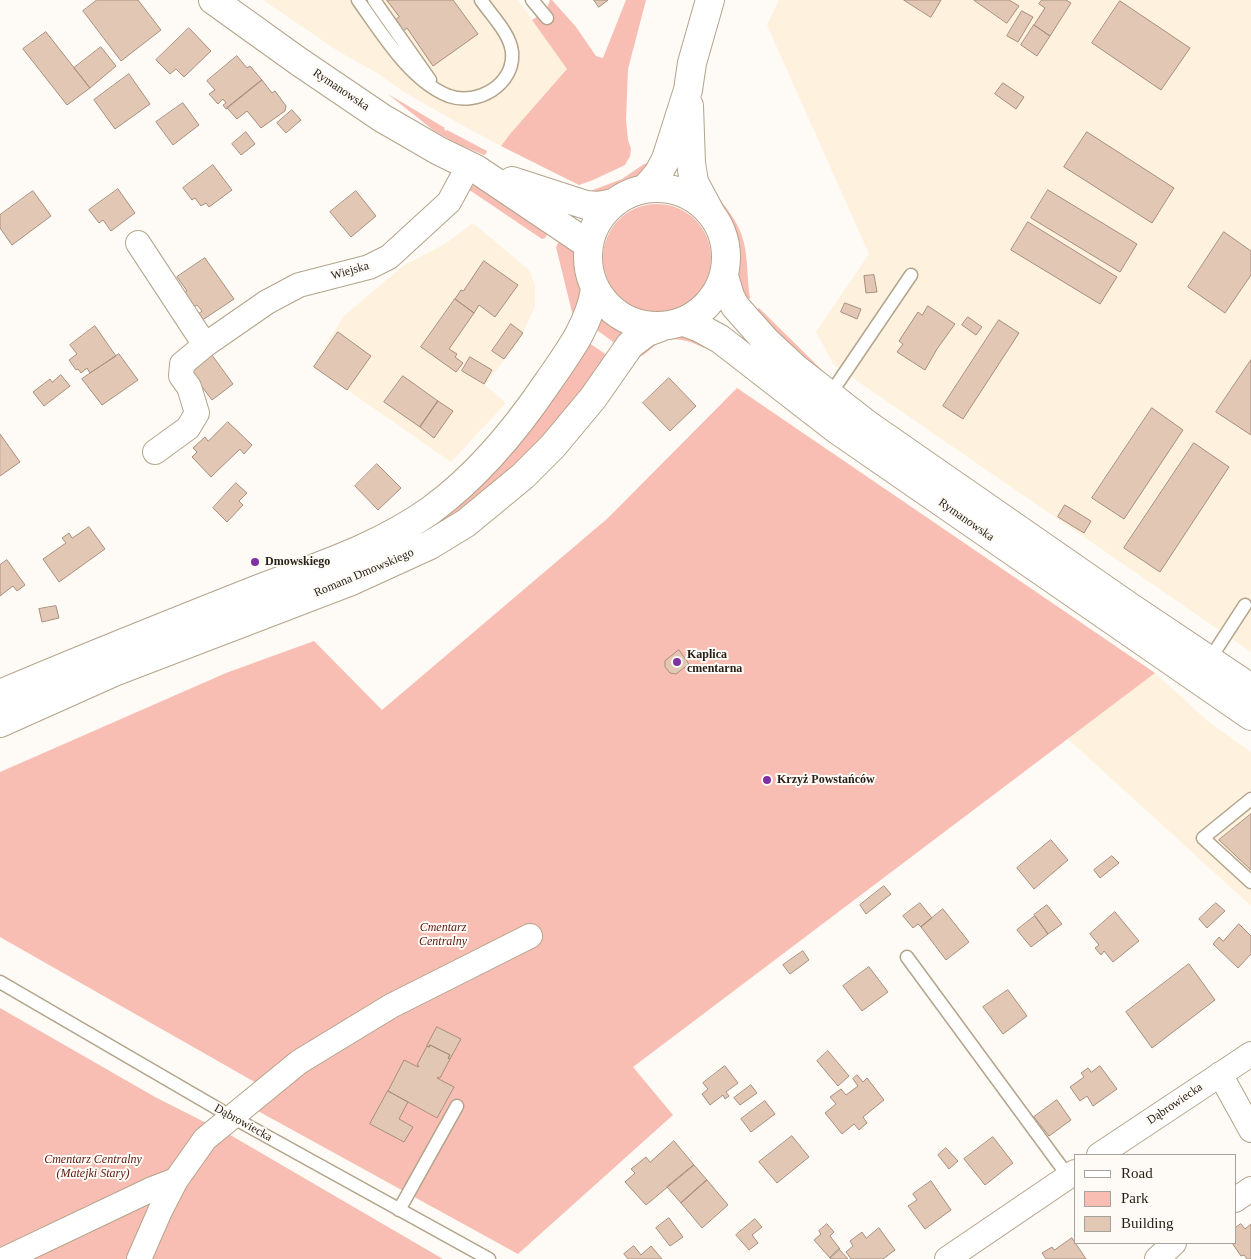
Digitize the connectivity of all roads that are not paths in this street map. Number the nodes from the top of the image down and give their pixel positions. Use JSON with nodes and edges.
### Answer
{"nodes":[{"id":1,"x":213,"y":0,"type":"edge"},
{"id":2,"x":358,"y":0,"type":"edge"},
{"id":3,"x":374,"y":0,"type":"edge"},
{"id":4,"x":481,"y":0,"type":"edge"},
{"id":5,"x":532,"y":0,"type":"edge"},
{"id":6,"x":710,"y":0,"type":"edge"},
{"id":7,"x":547,"y":18,"type":"dead end"},
{"id":8,"x":436,"y":88,"type":"junction"},
{"id":9,"x":688,"y":90,"type":"junction"},
{"id":10,"x":473,"y":167,"type":"junction"},
{"id":11,"x":645,"y":188,"type":"junction"},
{"id":12,"x":613,"y":203,"type":"junction"},
{"id":13,"x":709,"y":210,"type":"junction"},
{"id":14,"x":138,"y":243,"type":"dead end"},
{"id":15,"x":588,"y":245,"type":"junction"},
{"id":16,"x":912,"y":275,"type":"dead end"},
{"id":17,"x":724,"y":276,"type":"junction"},
{"id":18,"x":595,"y":289,"type":"junction"},
{"id":19,"x":673,"y":324,"type":"junction"},
{"id":20,"x":205,"y":345,"type":"junction"},
{"id":21,"x":785,"y":390,"type":"junction"},
{"id":22,"x":830,"y":396,"type":"junction"},
{"id":23,"x":155,"y":452,"type":"dead end"},
{"id":24,"x":1245,"y":605,"type":"dead end"},
{"id":25,"x":1202,"y":670,"type":"junction"},
{"id":26,"x":1251,"y":688,"type":"edge"},
{"id":27,"x":0,"y":694,"type":"edge"},
{"id":28,"x":1251,"y":716,"type":"edge"},
{"id":29,"x":0,"y":723,"type":"edge"},
{"id":30,"x":1251,"y":799,"type":"edge"},
{"id":31,"x":1251,"y":882,"type":"edge"},
{"id":32,"x":530,"y":936,"type":"dead end"},
{"id":33,"x":907,"y":957,"type":"dead end"},
{"id":34,"x":0,"y":982,"type":"edge"},
{"id":35,"x":1251,"y":1054,"type":"edge"},
{"id":36,"x":1220,"y":1074,"type":"junction"},
{"id":37,"x":457,"y":1106,"type":"dead end"},
{"id":38,"x":232,"y":1117,"type":"junction"},
{"id":39,"x":1251,"y":1130,"type":"edge"},
{"id":40,"x":1100,"y":1154,"type":"edge"},
{"id":41,"x":1072,"y":1174,"type":"edge"},
{"id":42,"x":176,"y":1180,"type":"junction"},
{"id":43,"x":1251,"y":1189,"type":"edge"},
{"id":44,"x":1236,"y":1199,"type":"edge"},
{"id":45,"x":400,"y":1210,"type":"junction"},
{"id":46,"x":1173,"y":1244,"type":"edge"},
{"id":47,"x":5,"y":1259,"type":"edge"},
{"id":48,"x":139,"y":1259,"type":"edge"},
{"id":49,"x":488,"y":1259,"type":"edge"},
{"id":50,"x":947,"y":1259,"type":"edge"},
{"id":51,"x":1157,"y":1259,"type":"edge"}],
"edges":[{"from":1,"to":10,"type":"main road","name":"Rymanowska"},
{"from":2,"to":8,"type":"lane"},
{"from":3,"to":8,"type":"lane"},
{"from":4,"to":8,"type":"lane"},
{"from":5,"to":7,"type":"lane"},
{"from":6,"to":9,"type":"main road"},
{"from":9,"to":11,"type":"main road"},
{"from":9,"to":13,"type":"main road"},
{"from":10,"to":12,"type":"main road","name":"Rymanowska"},
{"from":10,"to":15,"type":"main road","name":"Rymanowska"},
{"from":10,"to":20,"type":"street","name":"Wiejska"},
{"from":11,"to":12,"type":"main road"},
{"from":11,"to":13,"type":"main road"},
{"from":12,"to":15,"type":"main road"},
{"from":13,"to":17,"type":"main road"},
{"from":14,"to":20,"type":"street"},
{"from":15,"to":18,"type":"main road"},
{"from":16,"to":22,"type":"lane"},
{"from":17,"to":19,"type":"main road"},
{"from":17,"to":22,"type":"main road","name":"Rymanowska"},
{"from":18,"to":19,"type":"main road"},
{"from":18,"to":27,"type":"main road","name":"Romana Dmowskiego"},
{"from":19,"to":21,"type":"main road","name":"Rymanowska"},
{"from":19,"to":29,"type":"main road","name":"Romana Dmowskiego"},
{"from":20,"to":23,"type":"street","name":"Wiejska"},
{"from":21,"to":22,"type":"lane"},
{"from":21,"to":25,"type":"main road","name":"Rymanowska"},
{"from":22,"to":25,"type":"main road","name":"Rymanowska"},
{"from":24,"to":25,"type":"lane"},
{"from":25,"to":26,"type":"main road","name":"Rymanowska"},
{"from":25,"to":28,"type":"main road","name":"Rymanowska"},
{"from":30,"to":31,"type":"lane"},
{"from":32,"to":38,"type":"street"},
{"from":33,"to":41,"type":"lane"},
{"from":34,"to":38,"type":"lane","name":"Dąbrowiecka"},
{"from":35,"to":36,"type":"street","name":"Dąbrowiecka"},
{"from":36,"to":39,"type":"street"},
{"from":36,"to":40,"type":"street","name":"Dąbrowiecka"},
{"from":37,"to":45,"type":"lane"},
{"from":38,"to":42,"type":"street"},
{"from":38,"to":45,"type":"lane","name":"Dąbrowiecka"},
{"from":41,"to":50,"type":"street"},
{"from":42,"to":47,"type":"street"},
{"from":42,"to":48,"type":"street"},
{"from":43,"to":44,"type":"street"},
{"from":45,"to":49,"type":"lane","name":"Dąbrowiecka"},
{"from":46,"to":51,"type":"street"}]}
